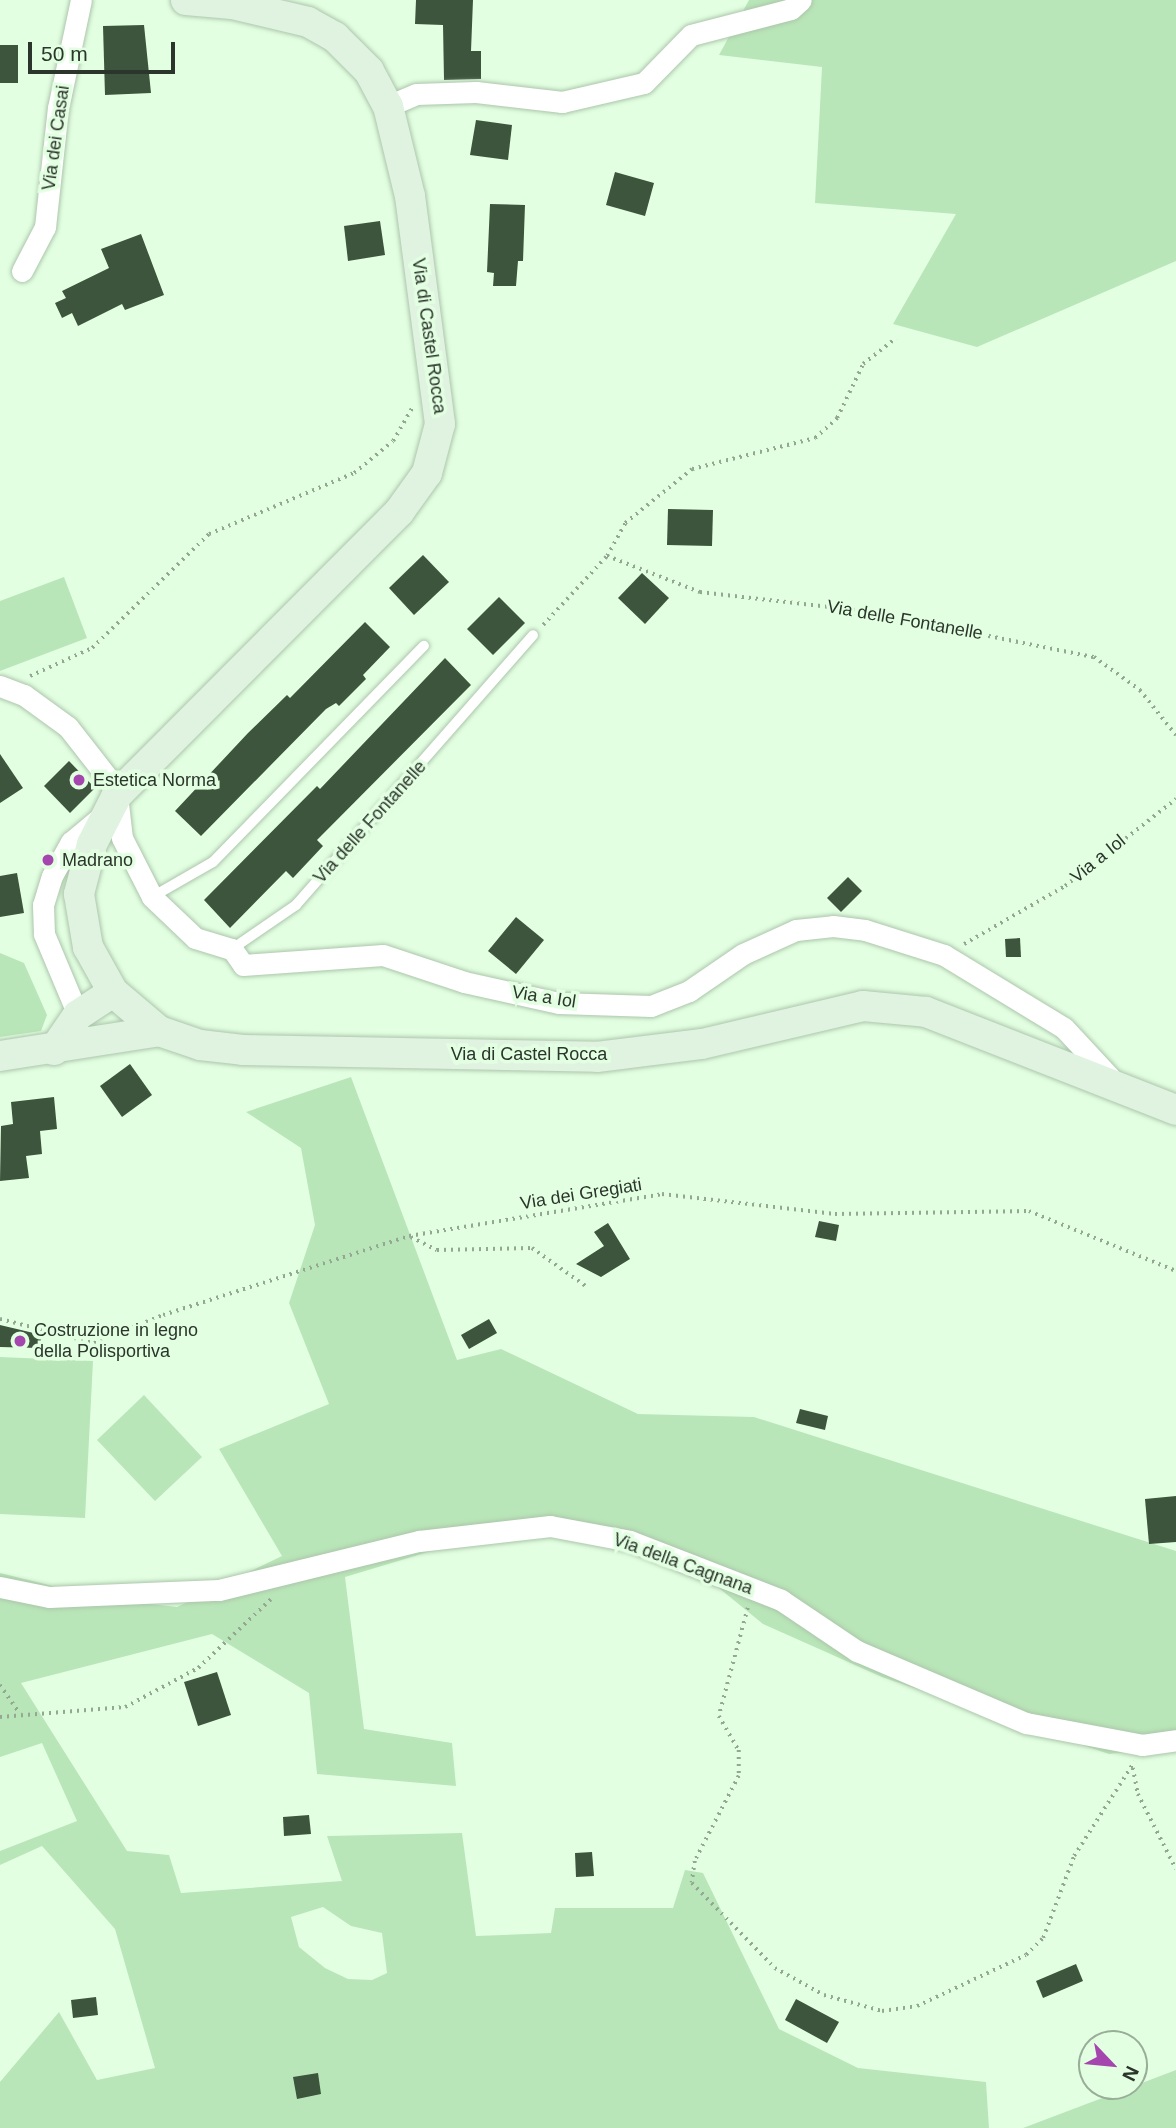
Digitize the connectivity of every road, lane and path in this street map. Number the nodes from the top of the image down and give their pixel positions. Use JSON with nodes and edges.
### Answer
{"nodes":[{"id":1,"x":81,"y":0,"type":"edge"},
{"id":2,"x":186,"y":0,"type":"edge"},
{"id":3,"x":801,"y":0,"type":"edge"},
{"id":4,"x":302,"y":11,"type":"edge"},
{"id":5,"x":388,"y":106,"type":"junction"},
{"id":6,"x":22,"y":271,"type":"dead end"},
{"id":7,"x":895,"y":338,"type":"dead end"},
{"id":8,"x":416,"y":396,"type":"dead end"},
{"id":9,"x":607,"y":556,"type":"junction"},
{"id":10,"x":533,"y":635,"type":"joint"},
{"id":11,"x":424,"y":646,"type":"dead end"},
{"id":12,"x":3,"y":686,"type":"edge"},
{"id":13,"x":1176,"y":735,"type":"edge"},
{"id":14,"x":1176,"y":799,"type":"edge"},
{"id":15,"x":114,"y":802,"type":"junction"},
{"id":16,"x":152,"y":897,"type":"junction"},
{"id":17,"x":232,"y":948,"type":"junction"},
{"id":18,"x":944,"y":955,"type":"junction"},
{"id":19,"x":113,"y":992,"type":"junction"},
{"id":20,"x":78,"y":1015,"type":"junction"},
{"id":21,"x":159,"y":1031,"type":"junction"},
{"id":22,"x":54,"y":1050,"type":"junction"},
{"id":23,"x":0,"y":1056,"type":"edge"},
{"id":24,"x":1120,"y":1088,"type":"junction"},
{"id":25,"x":1176,"y":1110,"type":"edge"},
{"id":26,"x":409,"y":1237,"type":"junction"},
{"id":27,"x":1176,"y":1271,"type":"edge"},
{"id":28,"x":587,"y":1287,"type":"dead end"},
{"id":29,"x":0,"y":1319,"type":"edge"},
{"id":30,"x":0,"y":1587,"type":"edge"},
{"id":31,"x":754,"y":1590,"type":"junction"},
{"id":32,"x":281,"y":1592,"type":"dead end"},
{"id":33,"x":0,"y":1685,"type":"edge"},
{"id":34,"x":20,"y":1714,"type":"junction"},
{"id":35,"x":0,"y":1717,"type":"edge"},
{"id":36,"x":1176,"y":1740,"type":"edge"},
{"id":37,"x":1142,"y":1745,"type":"junction"},
{"id":38,"x":1133,"y":1765,"type":"junction"},
{"id":39,"x":1176,"y":1870,"type":"edge"}],
"edges":[{"from":1,"to":6,"type":"street","name":"Via dei Casai"},
{"from":2,"to":4,"type":"main road","name":"Via di Castel Rocca"},
{"from":3,"to":5,"type":"street"},
{"from":4,"to":5,"type":"main road","name":"Via di Castel Rocca"},
{"from":5,"to":15,"type":"main road","name":"Via di Castel Rocca"},
{"from":7,"to":9,"type":"path"},
{"from":8,"to":12,"type":"path"},
{"from":9,"to":10,"type":"path"},
{"from":9,"to":13,"type":"path","name":"Via delle Fontanelle"},
{"from":10,"to":17,"type":"lane","name":"Via delle Fontanelle"},
{"from":11,"to":16,"type":"lane"},
{"from":12,"to":15,"type":"street"},
{"from":14,"to":18,"type":"path","name":"Via a Iol"},
{"from":15,"to":16,"type":"street","name":"Via a Iol"},
{"from":15,"to":19,"type":"main road","name":"Via di Castel Rocca"},
{"from":15,"to":20,"type":"street","name":"Via di Castel Rocca"},
{"from":16,"to":17,"type":"street","name":"Via a Iol"},
{"from":17,"to":18,"type":"street","name":"Via a Iol"},
{"from":18,"to":24,"type":"street","name":"Via a Iol"},
{"from":19,"to":20,"type":"main road"},
{"from":19,"to":21,"type":"main road","name":"Via di Castel Rocca"},
{"from":20,"to":22,"type":"main road"},
{"from":21,"to":22,"type":"main road"},
{"from":21,"to":24,"type":"main road","name":"Via di Castel Rocca"},
{"from":22,"to":23,"type":"main road"},
{"from":24,"to":25,"type":"main road","name":"Via di Castel Rocca"},
{"from":26,"to":27,"type":"path","name":"Via dei Gregiati"},
{"from":26,"to":28,"type":"path"},
{"from":26,"to":29,"type":"path","name":"Via dei Gregiati"},
{"from":30,"to":31,"type":"street","name":"Via della Cagnana"},
{"from":31,"to":37,"type":"street","name":"Via della Cagnana"},
{"from":31,"to":38,"type":"path"},
{"from":32,"to":34,"type":"path"},
{"from":33,"to":34,"type":"path"},
{"from":34,"to":35,"type":"path"},
{"from":36,"to":37,"type":"street","name":"Via della Cagnana"},
{"from":37,"to":38,"type":"path"},
{"from":38,"to":39,"type":"path"}]}
